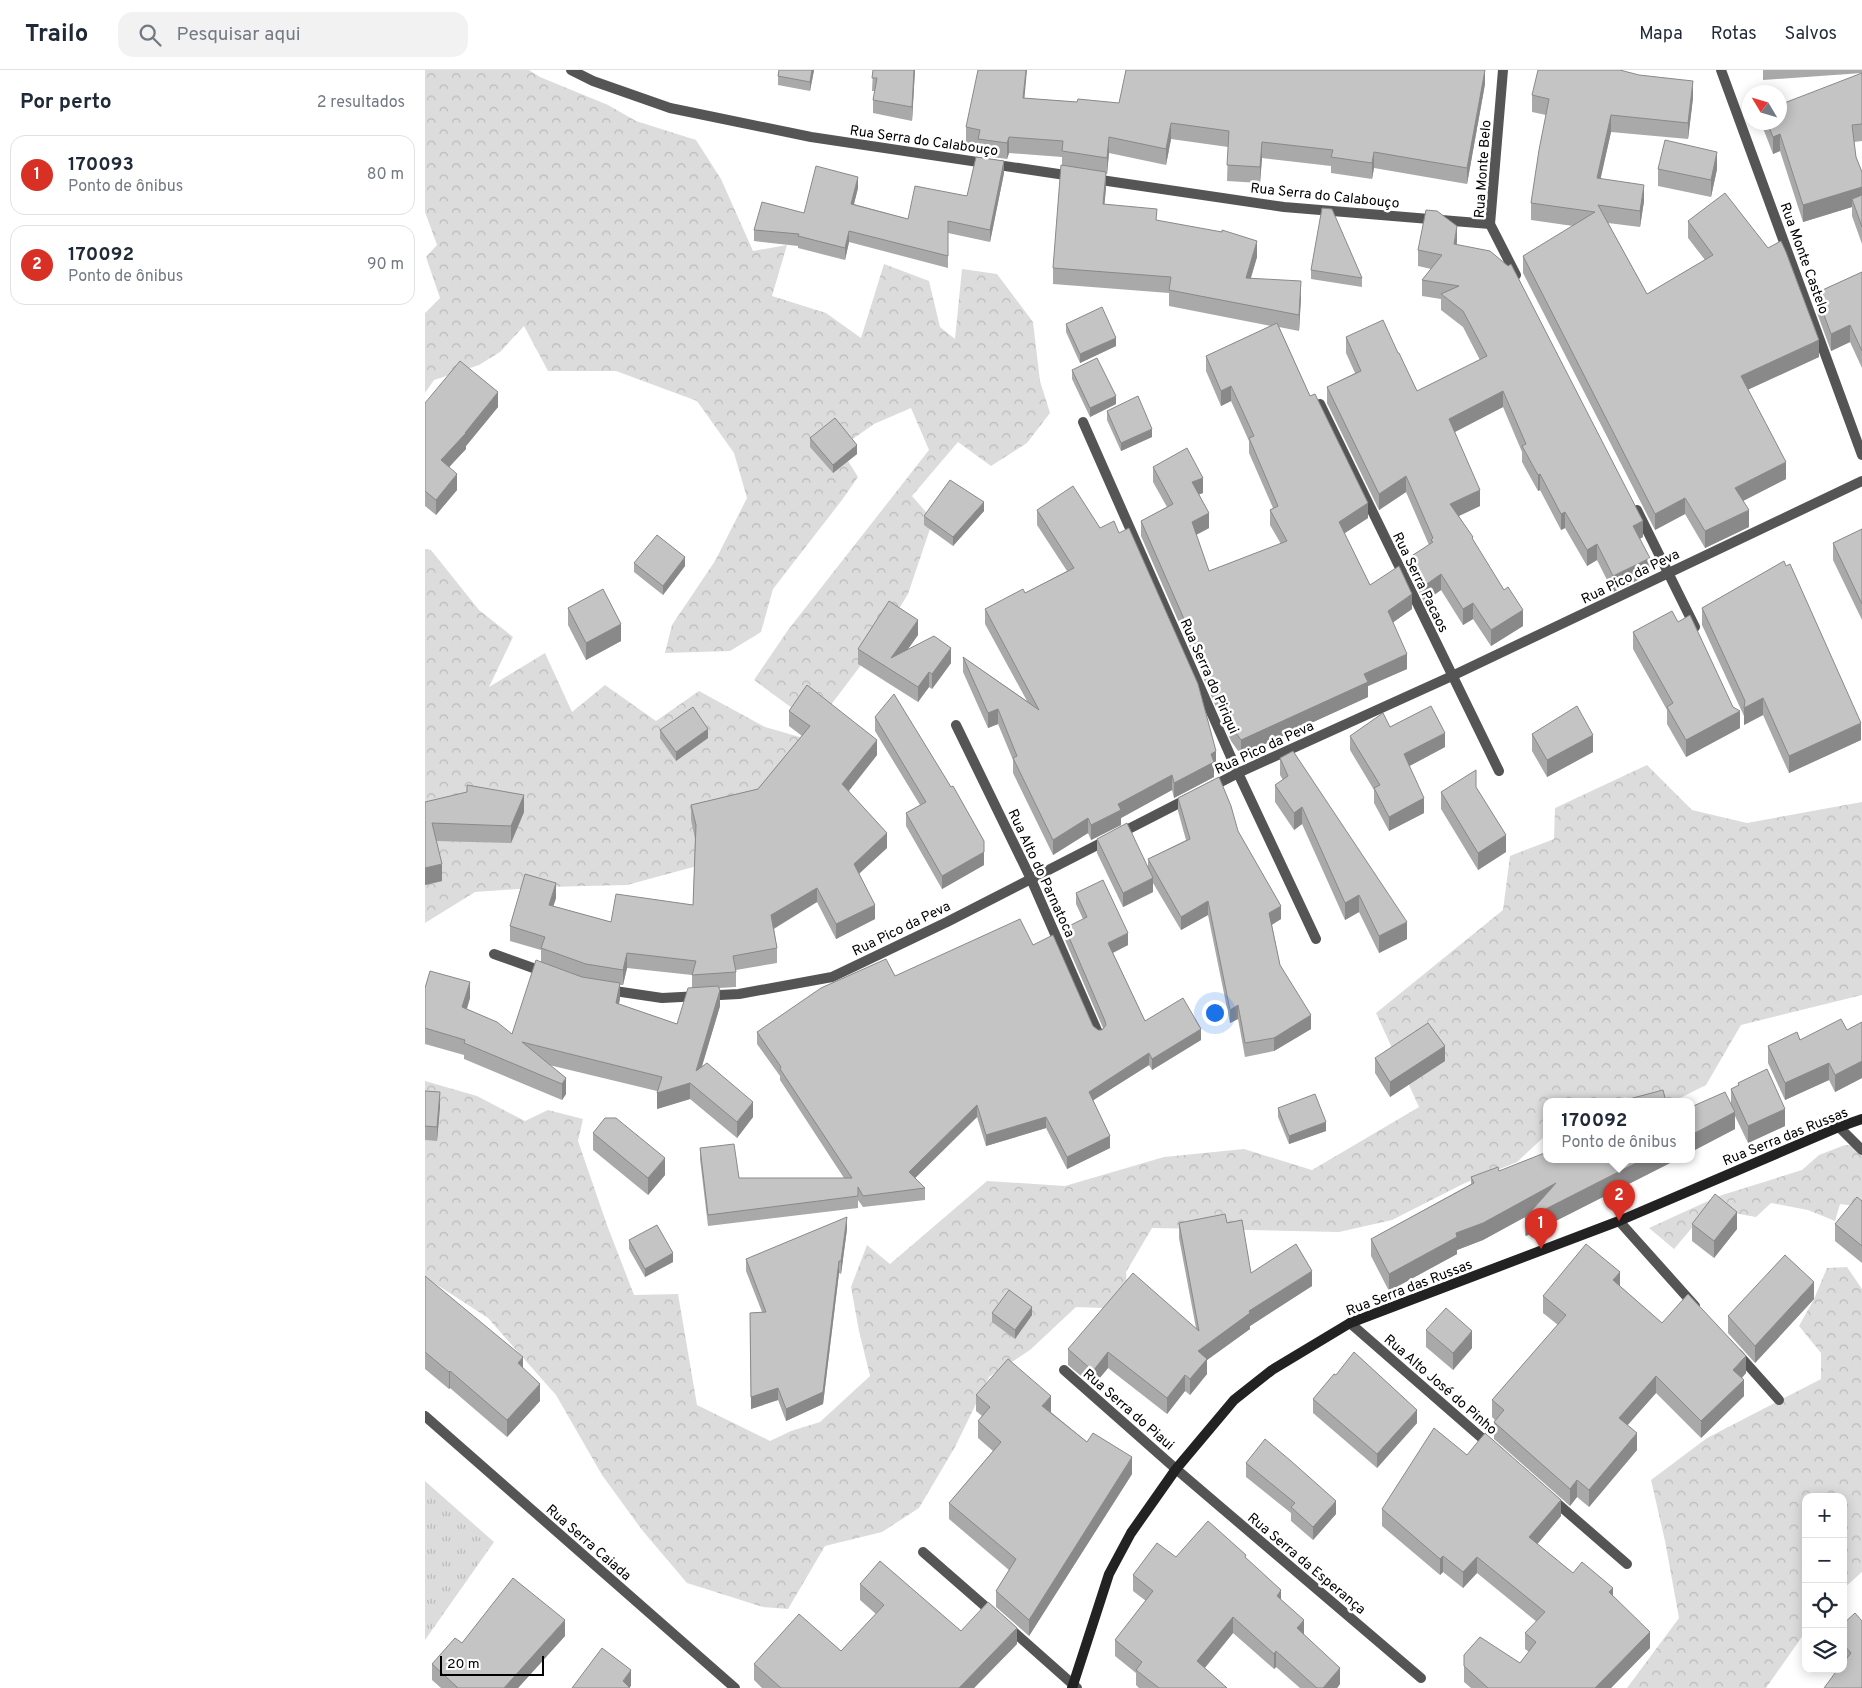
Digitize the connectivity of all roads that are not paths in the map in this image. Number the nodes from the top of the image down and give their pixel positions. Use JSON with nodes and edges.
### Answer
{"nodes":[{"id":1,"x":571,"y":70,"type":"edge"},
{"id":2,"x":1503,"y":70,"type":"edge"},
{"id":3,"x":1721,"y":70,"type":"edge"},
{"id":4,"x":1490,"y":224,"type":"junction"},
{"id":5,"x":1521,"y":285,"type":"edge"},
{"id":6,"x":1320,"y":404,"type":"edge"},
{"id":7,"x":1083,"y":422,"type":"dead end"},
{"id":8,"x":1862,"y":455,"type":"edge"},
{"id":9,"x":1862,"y":481,"type":"edge"},
{"id":10,"x":1633,"y":503,"type":"edge"},
{"id":11,"x":1669,"y":572,"type":"junction"},
{"id":12,"x":1700,"y":638,"type":"edge"},
{"id":13,"x":1452,"y":676,"type":"junction"},
{"id":14,"x":956,"y":725,"type":"dead end"},
{"id":15,"x":1499,"y":771,"type":"dead end"},
{"id":16,"x":1237,"y":773,"type":"junction"},
{"id":17,"x":1031,"y":879,"type":"junction"},
{"id":18,"x":1316,"y":939,"type":"dead end"},
{"id":19,"x":494,"y":954,"type":"dead end"},
{"id":20,"x":557,"y":977,"type":"edge"},
{"id":21,"x":593,"y":988,"type":"edge"},
{"id":22,"x":1099,"y":1034,"type":"edge"},
{"id":23,"x":1862,"y":1120,"type":"edge"},
{"id":24,"x":1839,"y":1127,"type":"junction"},
{"id":25,"x":1862,"y":1150,"type":"edge"},
{"id":26,"x":1619,"y":1221,"type":"junction"},
{"id":27,"x":1702,"y":1314,"type":"edge"},
{"id":28,"x":1350,"y":1323,"type":"junction"},
{"id":29,"x":1728,"y":1343,"type":"edge"},
{"id":30,"x":1064,"y":1370,"type":"dead end"},
{"id":31,"x":1779,"y":1400,"type":"dead end"},
{"id":32,"x":425,"y":1416,"type":"edge"},
{"id":33,"x":1500,"y":1454,"type":"edge"},
{"id":34,"x":1176,"y":1469,"type":"junction"},
{"id":35,"x":1545,"y":1493,"type":"edge"},
{"id":36,"x":923,"y":1552,"type":"dead end"},
{"id":37,"x":1627,"y":1564,"type":"dead end"},
{"id":38,"x":1421,"y":1678,"type":"dead end"},
{"id":39,"x":1074,"y":1687,"type":"edge"},
{"id":40,"x":735,"y":1688,"type":"edge"}],
"edges":[{"from":1,"to":4,"type":"street","name":"Rua Serra do Calabouço"},
{"from":2,"to":4,"type":"street","name":"Rua Monte Belo"},
{"from":3,"to":8,"type":"street","name":"Rua Monte Castelo"},
{"from":4,"to":5,"type":"street","name":"Rua Monte Belo"},
{"from":6,"to":13,"type":"street","name":"Rua Serra Pacaos"},
{"from":7,"to":16,"type":"street","name":"Rua Serra do Piriqui"},
{"from":9,"to":11,"type":"street","name":"Rua Pico da Peva"},
{"from":10,"to":11,"type":"street"},
{"from":11,"to":12,"type":"street"},
{"from":11,"to":13,"type":"street","name":"Rua Pico da Peva"},
{"from":13,"to":15,"type":"street","name":"Rua Serra Pacaos"},
{"from":13,"to":16,"type":"street","name":"Rua Pico da Peva"},
{"from":14,"to":17,"type":"street","name":"Rua Alto do Parnatoca"},
{"from":16,"to":17,"type":"street","name":"Rua Pico da Peva"},
{"from":16,"to":18,"type":"street","name":"Rua Serra do Piriqui"},
{"from":17,"to":21,"type":"street","name":"Rua Pico da Peva"},
{"from":17,"to":22,"type":"street","name":"Rua Alto do Parnatoca"},
{"from":19,"to":20,"type":"street"},
{"from":23,"to":24,"type":"main road","name":"Rua Serra das Russas"},
{"from":24,"to":25,"type":"street"},
{"from":24,"to":26,"type":"main road","name":"Rua Serra das Russas"},
{"from":26,"to":27,"type":"street"},
{"from":26,"to":28,"type":"main road","name":"Rua Serra das Russas"},
{"from":28,"to":33,"type":"street","name":"Rua Alto José do Pinho"},
{"from":28,"to":34,"type":"main road","name":"Rua Serra das Russas"},
{"from":29,"to":31,"type":"street"},
{"from":30,"to":34,"type":"street","name":"Rua Serra do Piaui"},
{"from":32,"to":40,"type":"street","name":"Rua Serra Caiada"},
{"from":34,"to":38,"type":"street","name":"Rua Serra da Esperança"},
{"from":34,"to":39,"type":"main road","name":"Rua Serra das Russas"},
{"from":35,"to":37,"type":"street"},
{"from":36,"to":39,"type":"street"}]}
